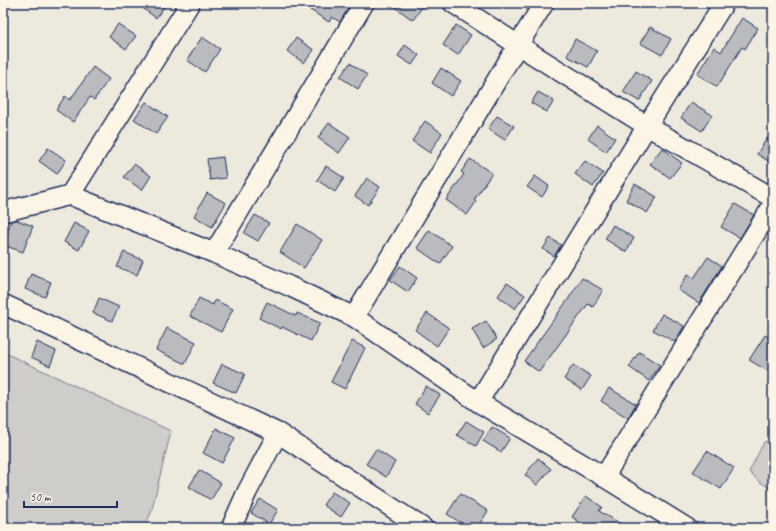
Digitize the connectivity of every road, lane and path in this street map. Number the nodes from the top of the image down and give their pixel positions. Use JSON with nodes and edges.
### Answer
{"nodes":[{"id":1,"x":190,"y":3,"type":"edge"},
{"id":2,"x":364,"y":3,"type":"edge"},
{"id":3,"x":453,"y":3,"type":"edge"},
{"id":4,"x":544,"y":3,"type":"edge"},
{"id":5,"x":724,"y":3,"type":"edge"},
{"id":6,"x":518,"y":46,"type":"junction"},
{"id":7,"x":647,"y":126,"type":"junction"},
{"id":8,"x":70,"y":195,"type":"junction"},
{"id":9,"x":773,"y":198,"type":"edge"},
{"id":10,"x":773,"y":205,"type":"edge"},
{"id":11,"x":3,"y":212,"type":"edge"},
{"id":12,"x":214,"y":253,"type":"junction"},
{"id":13,"x":3,"y":304,"type":"edge"},
{"id":14,"x":354,"y":317,"type":"junction"},
{"id":15,"x":478,"y":402,"type":"junction"},
{"id":16,"x":278,"y":433,"type":"junction"},
{"id":17,"x":604,"y":477,"type":"junction"},
{"id":18,"x":231,"y":528,"type":"edge"},
{"id":19,"x":424,"y":528,"type":"edge"},
{"id":20,"x":687,"y":528,"type":"edge"}],
"edges":[{"from":1,"to":8,"type":"street"},
{"from":2,"to":12,"type":"street"},
{"from":3,"to":6,"type":"street"},
{"from":4,"to":6,"type":"street"},
{"from":5,"to":7,"type":"street"},
{"from":6,"to":7,"type":"street"},
{"from":6,"to":14,"type":"street"},
{"from":7,"to":9,"type":"street"},
{"from":7,"to":15,"type":"street"},
{"from":8,"to":11,"type":"street"},
{"from":8,"to":12,"type":"street"},
{"from":10,"to":17,"type":"street"},
{"from":12,"to":14,"type":"street"},
{"from":13,"to":16,"type":"street"},
{"from":14,"to":15,"type":"street"},
{"from":15,"to":17,"type":"street"},
{"from":16,"to":18,"type":"street"},
{"from":16,"to":19,"type":"street"},
{"from":17,"to":20,"type":"street"}]}
